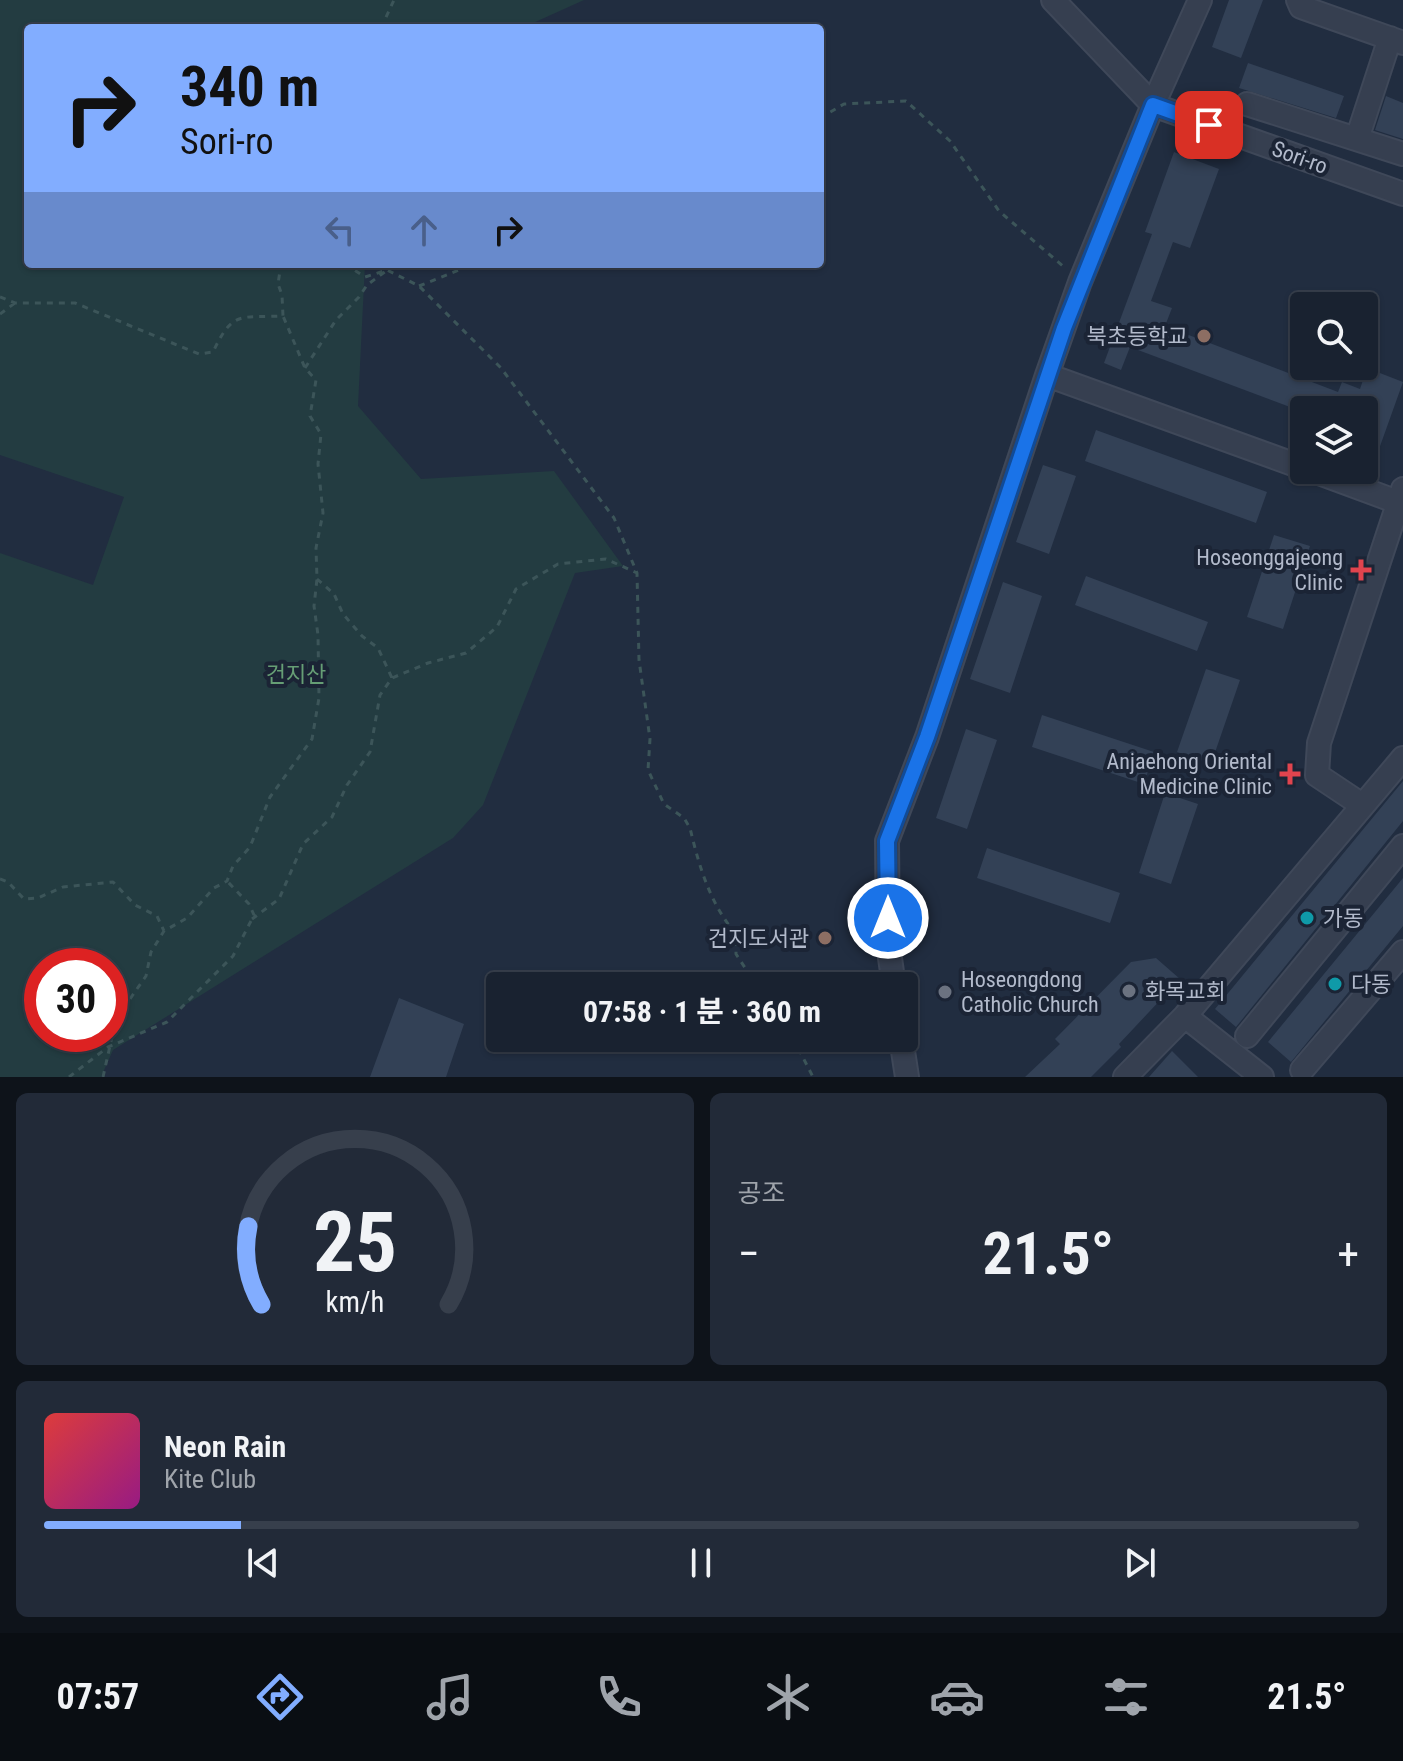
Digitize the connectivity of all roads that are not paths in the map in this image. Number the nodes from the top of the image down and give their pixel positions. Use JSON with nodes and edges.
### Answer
{"nodes":[{"id":1,"x":1053,"y":0,"type":"edge"},
{"id":2,"x":1200,"y":0,"type":"edge"},
{"id":3,"x":1298,"y":0,"type":"edge"},
{"id":4,"x":1397,"y":41,"type":"edge"},
{"id":5,"x":1247,"y":104,"type":"dead end"},
{"id":6,"x":1153,"y":105,"type":"junction"},
{"id":7,"x":1357,"y":139,"type":"junction"},
{"id":8,"x":1403,"y":154,"type":"edge"},
{"id":9,"x":1403,"y":194,"type":"edge"},
{"id":10,"x":1047,"y":375,"type":"junction"},
{"id":11,"x":1290,"y":463,"type":"edge"},
{"id":12,"x":1356,"y":484,"type":"edge"},
{"id":13,"x":1401,"y":498,"type":"edge"},
{"id":14,"x":1403,"y":758,"type":"edge"},
{"id":15,"x":1362,"y":805,"type":"junction"},
{"id":16,"x":1403,"y":846,"type":"edge"},
{"id":17,"x":1403,"y":952,"type":"edge"},
{"id":18,"x":892,"y":972,"type":"edge"},
{"id":19,"x":1185,"y":1016,"type":"junction"},
{"id":20,"x":1247,"y":1036,"type":"dead end"},
{"id":21,"x":903,"y":1052,"type":"edge"},
{"id":22,"x":1302,"y":1070,"type":"dead end"},
{"id":23,"x":907,"y":1077,"type":"edge"},
{"id":24,"x":1125,"y":1077,"type":"edge"},
{"id":25,"x":1262,"y":1077,"type":"edge"}],
"edges":[{"from":1,"to":6,"type":"street","name":"Sori-ro"},
{"from":2,"to":6,"type":"street"},
{"from":3,"to":4,"type":"street"},
{"from":4,"to":7,"type":"street"},
{"from":5,"to":7,"type":"street"},
{"from":6,"to":9,"type":"street","name":"Sori-ro"},
{"from":6,"to":10,"type":"street"},
{"from":7,"to":8,"type":"street"},
{"from":10,"to":11,"type":"street"},
{"from":10,"to":18,"type":"street"},
{"from":12,"to":13,"type":"street"},
{"from":13,"to":15,"type":"street"},
{"from":14,"to":15,"type":"street"},
{"from":15,"to":19,"type":"street"},
{"from":16,"to":20,"type":"street"},
{"from":17,"to":22,"type":"street"},
{"from":19,"to":24,"type":"street"},
{"from":19,"to":25,"type":"street"},
{"from":21,"to":23,"type":"street"}]}
